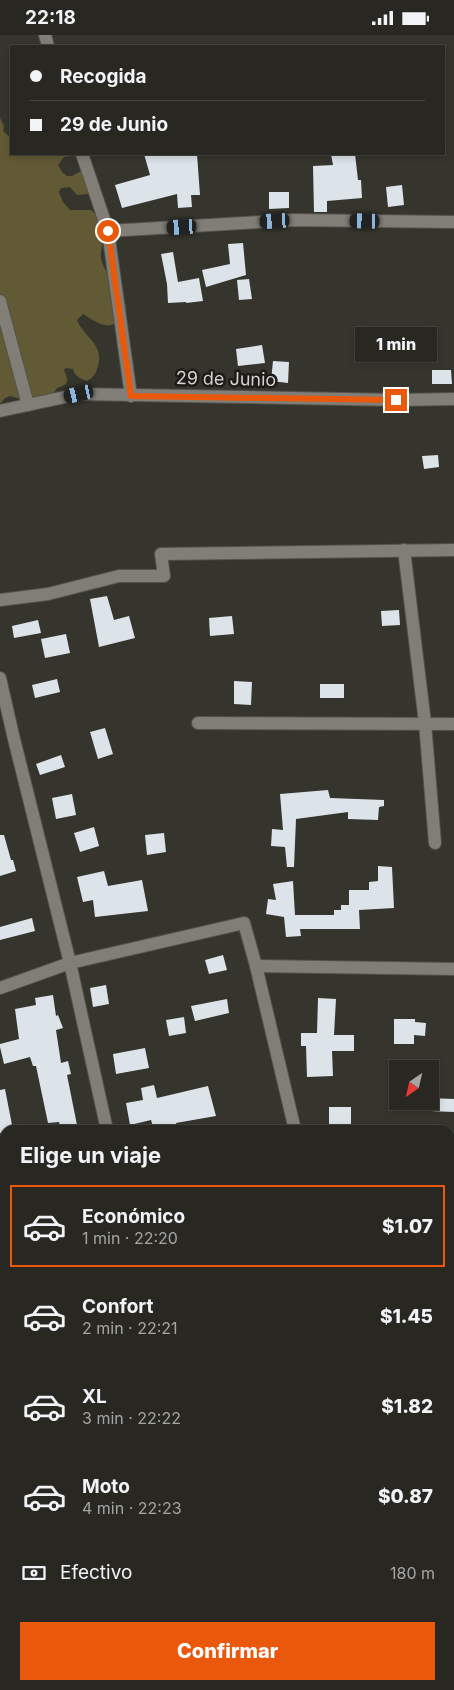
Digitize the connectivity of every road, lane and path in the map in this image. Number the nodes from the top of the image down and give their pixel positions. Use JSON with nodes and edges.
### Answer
{"nodes":[{"id":1,"x":82,"y":155,"type":"edge"},
{"id":2,"x":454,"y":222,"type":"edge"},
{"id":3,"x":108,"y":231,"type":"junction"},
{"id":4,"x":0,"y":301,"type":"edge"},
{"id":5,"x":131,"y":396,"type":"junction"},
{"id":6,"x":454,"y":399,"type":"edge"},
{"id":7,"x":28,"y":405,"type":"junction"},
{"id":8,"x":0,"y":411,"type":"edge"},
{"id":9,"x":404,"y":550,"type":"junction"},
{"id":10,"x":454,"y":550,"type":"edge"},
{"id":11,"x":0,"y":600,"type":"edge"},
{"id":12,"x":0,"y":678,"type":"edge"},
{"id":13,"x":198,"y":723,"type":"dead end"},
{"id":14,"x":425,"y":723,"type":"junction"},
{"id":15,"x":454,"y":724,"type":"edge"},
{"id":16,"x":435,"y":843,"type":"dead end"},
{"id":17,"x":70,"y":963,"type":"junction"},
{"id":18,"x":256,"y":966,"type":"junction"},
{"id":19,"x":454,"y":969,"type":"edge"},
{"id":20,"x":0,"y":988,"type":"edge"},
{"id":21,"x":106,"y":1125,"type":"edge"},
{"id":22,"x":294,"y":1125,"type":"edge"}],
"edges":[{"from":1,"to":3,"type":"street"},
{"from":2,"to":3,"type":"street"},
{"from":3,"to":5,"type":"street"},
{"from":4,"to":7,"type":"street"},
{"from":5,"to":6,"type":"street","name":"29 de Junio"},
{"from":5,"to":7,"type":"street","name":"29 de Junio"},
{"from":7,"to":8,"type":"street","name":"29 de Junio"},
{"from":9,"to":10,"type":"street"},
{"from":9,"to":11,"type":"street"},
{"from":9,"to":14,"type":"street"},
{"from":12,"to":17,"type":"street"},
{"from":13,"to":14,"type":"street"},
{"from":14,"to":15,"type":"street"},
{"from":14,"to":16,"type":"street"},
{"from":17,"to":18,"type":"street"},
{"from":17,"to":20,"type":"street"},
{"from":17,"to":21,"type":"street"},
{"from":18,"to":19,"type":"street"},
{"from":18,"to":22,"type":"street"}]}
